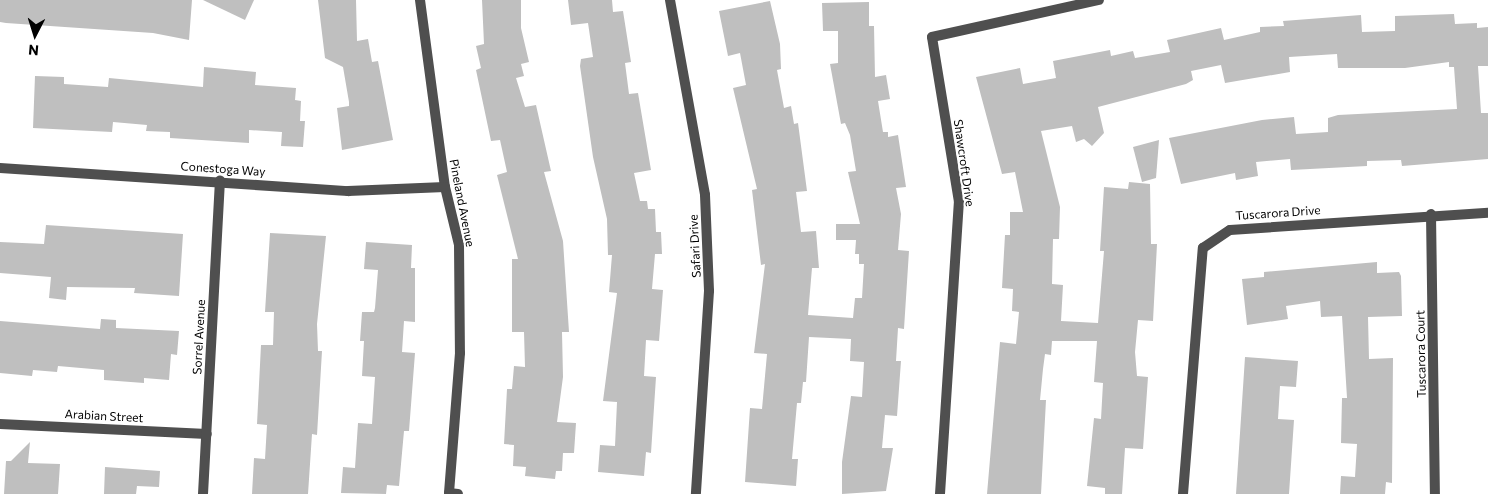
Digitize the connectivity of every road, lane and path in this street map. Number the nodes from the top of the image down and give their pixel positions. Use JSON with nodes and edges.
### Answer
{"nodes":[{"id":1,"x":420,"y":0,"type":"edge"},
{"id":2,"x":670,"y":0,"type":"edge"},
{"id":3,"x":1100,"y":0,"type":"edge"},
{"id":4,"x":0,"y":168,"type":"edge"},
{"id":5,"x":220,"y":180,"type":"junction"},
{"id":6,"x":445,"y":187,"type":"junction"},
{"id":7,"x":1488,"y":212,"type":"edge"},
{"id":8,"x":1431,"y":214,"type":"junction"},
{"id":9,"x":0,"y":424,"type":"edge"},
{"id":10,"x":207,"y":434,"type":"junction"},
{"id":11,"x":203,"y":494,"type":"edge"},
{"id":12,"x":458,"y":494,"type":"edge"},
{"id":13,"x":696,"y":494,"type":"edge"},
{"id":14,"x":940,"y":494,"type":"edge"},
{"id":15,"x":1183,"y":494,"type":"edge"},
{"id":16,"x":1434,"y":494,"type":"edge"}],
"edges":[{"from":1,"to":6,"type":"street","name":"Pineland Avenue"},
{"from":2,"to":13,"type":"street","name":"Safari Drive"},
{"from":3,"to":14,"type":"street","name":"Shawcroft Drive"},
{"from":4,"to":5,"type":"street","name":"Conestoga Way"},
{"from":5,"to":6,"type":"street","name":"Conestoga Way"},
{"from":5,"to":10,"type":"street","name":"Sorrel Avenue"},
{"from":6,"to":12,"type":"street","name":"Pineland Avenue"},
{"from":7,"to":8,"type":"street","name":"Tuscarora Drive"},
{"from":8,"to":15,"type":"street","name":"Tuscarora Drive"},
{"from":8,"to":16,"type":"street","name":"Tuscarora Court"},
{"from":9,"to":10,"type":"street","name":"Arabian Street"},
{"from":10,"to":11,"type":"street","name":"Sorrel Avenue"}]}
